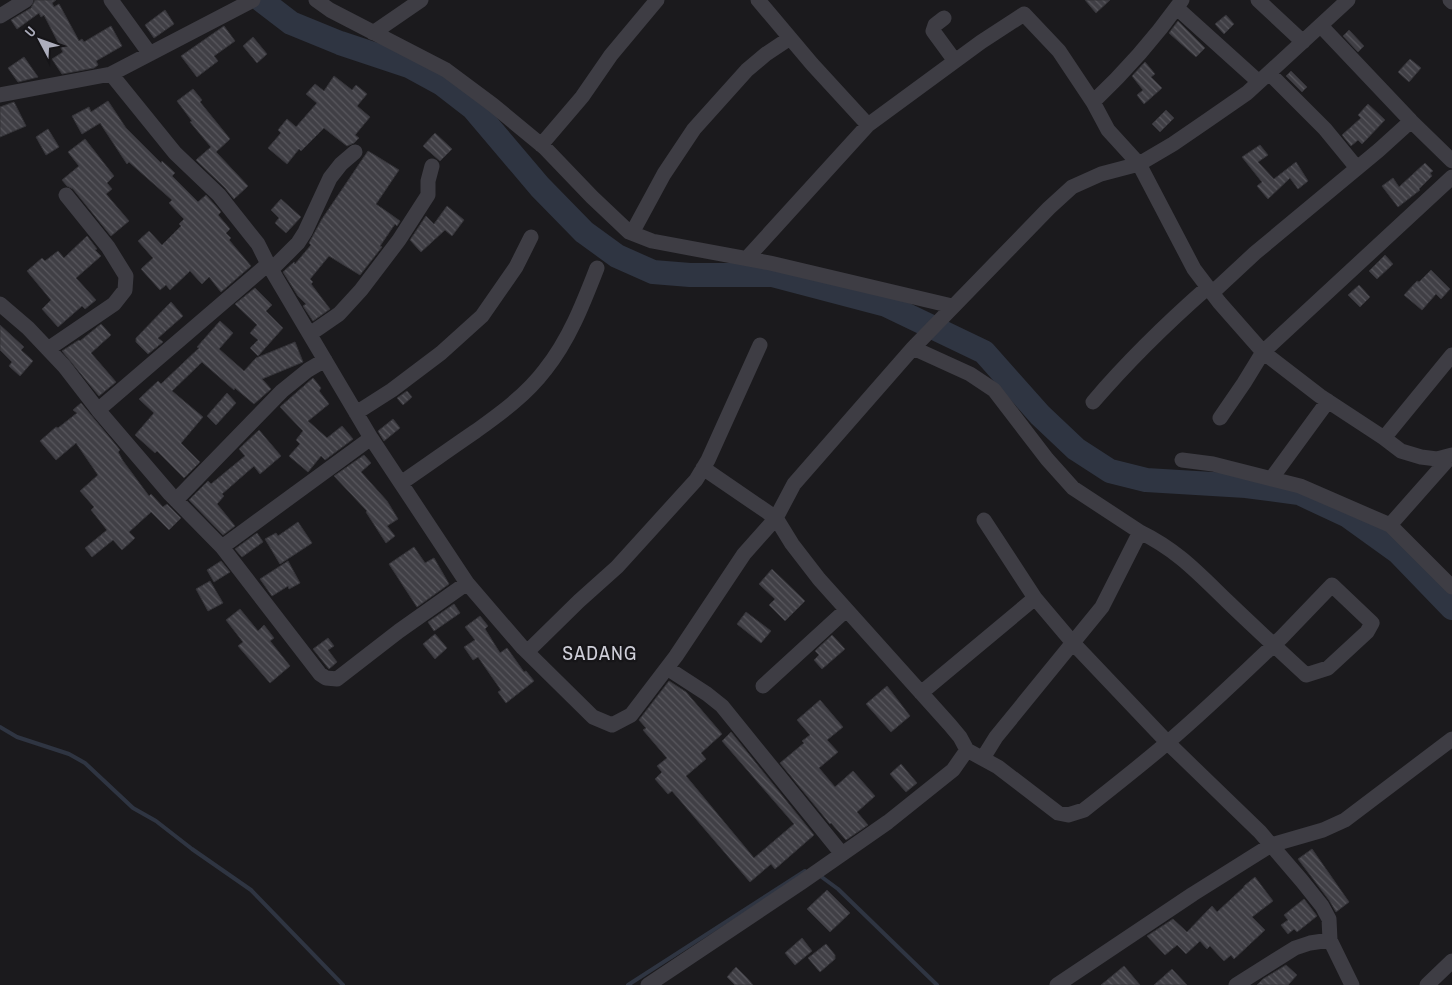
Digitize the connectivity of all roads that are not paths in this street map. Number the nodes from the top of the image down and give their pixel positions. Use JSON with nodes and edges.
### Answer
{"nodes":[{"id":1,"x":26,"y":0,"type":"edge"},
{"id":2,"x":111,"y":0,"type":"edge"},
{"id":3,"x":253,"y":0,"type":"edge"},
{"id":4,"x":316,"y":0,"type":"edge"},
{"id":5,"x":421,"y":0,"type":"edge"},
{"id":6,"x":657,"y":0,"type":"edge"},
{"id":7,"x":758,"y":0,"type":"edge"},
{"id":8,"x":1258,"y":0,"type":"edge"},
{"id":9,"x":1340,"y":3,"type":"edge"},
{"id":10,"x":1179,"y":4,"type":"edge"},
{"id":11,"x":1022,"y":7,"type":"edge"},
{"id":12,"x":0,"y":16,"type":"edge"},
{"id":13,"x":944,"y":18,"type":"dead end"},
{"id":14,"x":1321,"y":26,"type":"junction"},
{"id":15,"x":373,"y":33,"type":"junction"},
{"id":16,"x":790,"y":38,"type":"junction"},
{"id":17,"x":1303,"y":42,"type":"junction"},
{"id":18,"x":150,"y":54,"type":"junction"},
{"id":19,"x":955,"y":61,"type":"junction"},
{"id":20,"x":111,"y":74,"type":"junction"},
{"id":21,"x":1264,"y":78,"type":"junction"},
{"id":22,"x":0,"y":95,"type":"edge"},
{"id":23,"x":1093,"y":102,"type":"junction"},
{"id":24,"x":1411,"y":121,"type":"junction"},
{"id":25,"x":868,"y":125,"type":"junction"},
{"id":26,"x":541,"y":145,"type":"junction"},
{"id":27,"x":356,"y":152,"type":"dead end"},
{"id":28,"x":1452,"y":162,"type":"edge"},
{"id":29,"x":1139,"y":164,"type":"junction"},
{"id":30,"x":432,"y":166,"type":"dead end"},
{"id":31,"x":1357,"y":168,"type":"junction"},
{"id":32,"x":1452,"y":177,"type":"edge"},
{"id":33,"x":66,"y":195,"type":"dead end"},
{"id":34,"x":632,"y":233,"type":"junction"},
{"id":35,"x":532,"y":237,"type":"dead end"},
{"id":36,"x":747,"y":258,"type":"junction"},
{"id":37,"x":270,"y":267,"type":"junction"},
{"id":38,"x":597,"y":268,"type":"dead end"},
{"id":39,"x":1210,"y":290,"type":"junction"},
{"id":40,"x":0,"y":304,"type":"edge"},
{"id":41,"x":949,"y":310,"type":"junction"},
{"id":42,"x":310,"y":334,"type":"junction"},
{"id":43,"x":760,"y":345,"type":"dead end"},
{"id":44,"x":913,"y":348,"type":"junction"},
{"id":45,"x":48,"y":349,"type":"junction"},
{"id":46,"x":1263,"y":352,"type":"junction"},
{"id":47,"x":1452,"y":354,"type":"edge"},
{"id":48,"x":324,"y":360,"type":"junction"},
{"id":49,"x":1328,"y":401,"type":"junction"},
{"id":50,"x":1093,"y":402,"type":"dead end"},
{"id":51,"x":98,"y":410,"type":"junction"},
{"id":52,"x":356,"y":413,"type":"junction"},
{"id":53,"x":1220,"y":418,"type":"dead end"},
{"id":54,"x":371,"y":438,"type":"junction"},
{"id":55,"x":1384,"y":438,"type":"junction"},
{"id":56,"x":1452,"y":455,"type":"edge"},
{"id":57,"x":1182,"y":460,"type":"dead end"},
{"id":58,"x":704,"y":468,"type":"junction"},
{"id":59,"x":1270,"y":478,"type":"junction"},
{"id":60,"x":401,"y":483,"type":"junction"},
{"id":61,"x":176,"y":500,"type":"junction"},
{"id":62,"x":776,"y":518,"type":"junction"},
{"id":63,"x":984,"y":520,"type":"dead end"},
{"id":64,"x":1390,"y":525,"type":"junction"},
{"id":65,"x":1140,"y":532,"type":"junction"},
{"id":66,"x":222,"y":547,"type":"junction"},
{"id":67,"x":467,"y":583,"type":"junction"},
{"id":68,"x":1452,"y":587,"type":"edge"},
{"id":69,"x":1036,"y":598,"type":"junction"},
{"id":70,"x":846,"y":610,"type":"junction"},
{"id":71,"x":1073,"y":643,"type":"junction"},
{"id":72,"x":1273,"y":645,"type":"junction"},
{"id":73,"x":527,"y":652,"type":"junction"},
{"id":74,"x":667,"y":668,"type":"junction"},
{"id":75,"x":762,"y":686,"type":"dead end"},
{"id":76,"x":920,"y":692,"type":"junction"},
{"id":77,"x":1452,"y":739,"type":"edge"},
{"id":78,"x":1168,"y":742,"type":"junction"},
{"id":79,"x":967,"y":750,"type":"junction"},
{"id":80,"x":983,"y":758,"type":"junction"},
{"id":81,"x":1271,"y":845,"type":"junction"},
{"id":82,"x":837,"y":858,"type":"junction"},
{"id":83,"x":1330,"y":940,"type":"junction"},
{"id":84,"x":1452,"y":962,"type":"edge"},
{"id":85,"x":648,"y":985,"type":"edge"},
{"id":86,"x":1058,"y":985,"type":"edge"},
{"id":87,"x":1236,"y":985,"type":"edge"},
{"id":88,"x":1352,"y":985,"type":"edge"},
{"id":89,"x":1427,"y":985,"type":"edge"}],
"edges":[{"from":1,"to":12,"type":"street"},
{"from":2,"to":18,"type":"street"},
{"from":3,"to":18,"type":"street"},
{"from":4,"to":15,"type":"street"},
{"from":5,"to":15,"type":"street"},
{"from":6,"to":26,"type":"street"},
{"from":7,"to":16,"type":"street"},
{"from":8,"to":17,"type":"street"},
{"from":9,"to":14,"type":"street"},
{"from":10,"to":21,"type":"street"},
{"from":10,"to":23,"type":"street"},
{"from":11,"to":19,"type":"street"},
{"from":11,"to":23,"type":"street"},
{"from":13,"to":19,"type":"street"},
{"from":14,"to":17,"type":"street"},
{"from":14,"to":24,"type":"street"},
{"from":15,"to":26,"type":"street"},
{"from":16,"to":25,"type":"street"},
{"from":16,"to":34,"type":"street"},
{"from":17,"to":21,"type":"street"},
{"from":18,"to":20,"type":"street"},
{"from":19,"to":25,"type":"street"},
{"from":20,"to":22,"type":"street"},
{"from":20,"to":37,"type":"street"},
{"from":21,"to":29,"type":"street"},
{"from":21,"to":31,"type":"street"},
{"from":23,"to":29,"type":"street"},
{"from":24,"to":28,"type":"street"},
{"from":24,"to":31,"type":"street"},
{"from":25,"to":36,"type":"street"},
{"from":26,"to":34,"type":"street"},
{"from":27,"to":37,"type":"street"},
{"from":29,"to":39,"type":"street"},
{"from":29,"to":41,"type":"street"},
{"from":30,"to":42,"type":"street"},
{"from":31,"to":39,"type":"street"},
{"from":32,"to":46,"type":"street"},
{"from":33,"to":45,"type":"street"},
{"from":34,"to":36,"type":"street"},
{"from":35,"to":52,"type":"street"},
{"from":36,"to":41,"type":"street"},
{"from":37,"to":42,"type":"street"},
{"from":37,"to":51,"type":"street"},
{"from":38,"to":60,"type":"street"},
{"from":39,"to":46,"type":"street"},
{"from":39,"to":50,"type":"street"},
{"from":40,"to":45,"type":"street"},
{"from":41,"to":44,"type":"street"},
{"from":42,"to":48,"type":"street"},
{"from":43,"to":58,"type":"street"},
{"from":44,"to":62,"type":"street"},
{"from":44,"to":65,"type":"street"},
{"from":45,"to":51,"type":"street"},
{"from":46,"to":49,"type":"street"},
{"from":46,"to":53,"type":"street"},
{"from":47,"to":55,"type":"street"},
{"from":48,"to":52,"type":"street"},
{"from":48,"to":61,"type":"street"},
{"from":49,"to":55,"type":"street"},
{"from":49,"to":59,"type":"street"},
{"from":51,"to":61,"type":"street"},
{"from":52,"to":54,"type":"street"},
{"from":54,"to":60,"type":"street"},
{"from":54,"to":66,"type":"street"},
{"from":55,"to":56,"type":"street"},
{"from":56,"to":64,"type":"street"},
{"from":57,"to":59,"type":"street"},
{"from":58,"to":62,"type":"street"},
{"from":58,"to":73,"type":"street"},
{"from":59,"to":64,"type":"street"},
{"from":60,"to":67,"type":"street"},
{"from":61,"to":66,"type":"street"},
{"from":62,"to":70,"type":"street"},
{"from":62,"to":74,"type":"street"},
{"from":63,"to":69,"type":"street"},
{"from":64,"to":68,"type":"street"},
{"from":65,"to":71,"type":"street"},
{"from":65,"to":72,"type":"street"},
{"from":66,"to":67,"type":"street"},
{"from":67,"to":73,"type":"street"},
{"from":69,"to":71,"type":"street"},
{"from":69,"to":76,"type":"street"},
{"from":70,"to":75,"type":"street"},
{"from":70,"to":76,"type":"street"},
{"from":71,"to":78,"type":"street"},
{"from":71,"to":80,"type":"street"},
{"from":72,"to":72,"type":"street"},
{"from":72,"to":78,"type":"street"},
{"from":73,"to":74,"type":"street"},
{"from":74,"to":82,"type":"street"},
{"from":76,"to":79,"type":"street"},
{"from":77,"to":81,"type":"street"},
{"from":78,"to":80,"type":"street"},
{"from":78,"to":81,"type":"street"},
{"from":79,"to":80,"type":"street"},
{"from":79,"to":82,"type":"street"},
{"from":81,"to":83,"type":"street"},
{"from":81,"to":86,"type":"street"},
{"from":82,"to":85,"type":"street"},
{"from":83,"to":87,"type":"street"},
{"from":83,"to":88,"type":"street"},
{"from":84,"to":89,"type":"street"}]}
